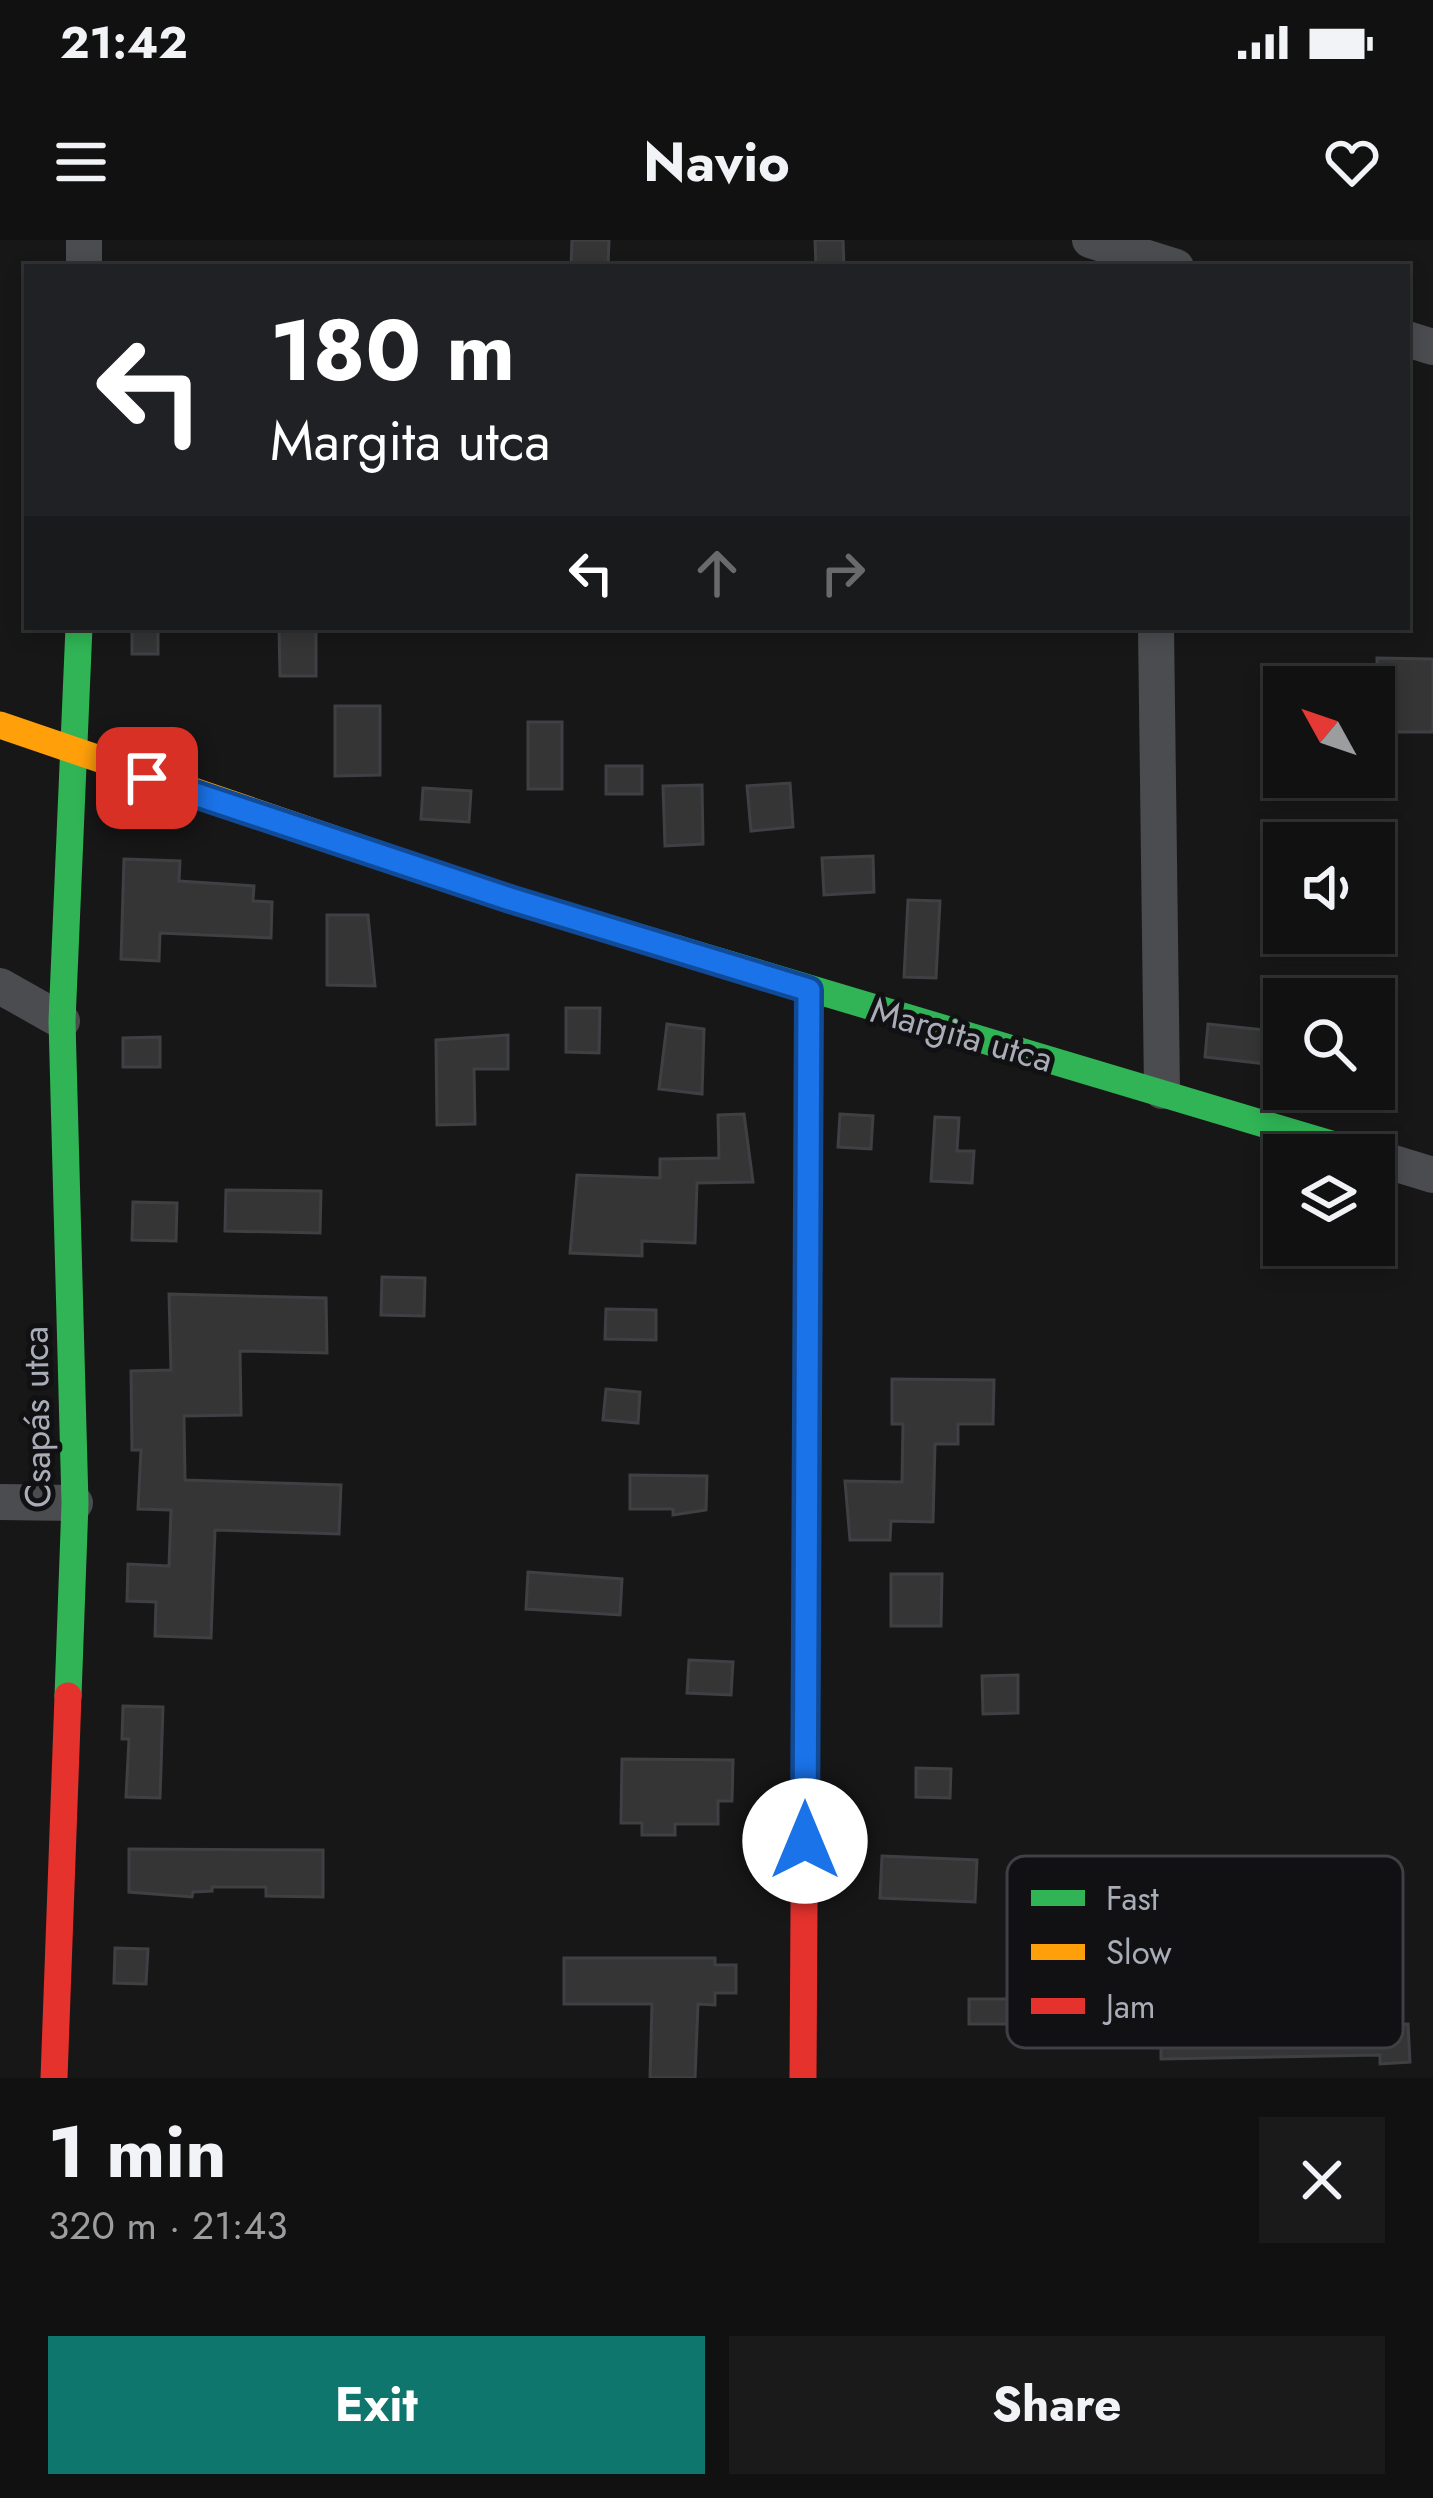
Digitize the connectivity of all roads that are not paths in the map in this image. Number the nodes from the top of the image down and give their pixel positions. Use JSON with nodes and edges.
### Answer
{"nodes":[{"id":1,"x":1090,"y":240,"type":"edge"},
{"id":2,"x":1157,"y":264,"type":"edge"},
{"id":3,"x":79,"y":630,"type":"edge"},
{"id":4,"x":1156,"y":630,"type":"edge"},
{"id":5,"x":0,"y":725,"type":"edge"},
{"id":6,"x":77,"y":754,"type":"junction"},
{"id":7,"x":0,"y":986,"type":"edge"},
{"id":8,"x":809,"y":990,"type":"junction"},
{"id":9,"x":62,"y":1021,"type":"junction"},
{"id":10,"x":1162,"y":1091,"type":"junction"},
{"id":11,"x":1300,"y":1134,"type":"edge"},
{"id":12,"x":1395,"y":1163,"type":"edge"},
{"id":13,"x":1433,"y":1175,"type":"edge"},
{"id":14,"x":0,"y":1502,"type":"edge"},
{"id":15,"x":75,"y":1503,"type":"junction"},
{"id":16,"x":54,"y":2078,"type":"edge"},
{"id":17,"x":803,"y":2078,"type":"edge"}],
"edges":[{"from":1,"to":2,"type":"street"},
{"from":3,"to":6,"type":"street","name":"Csapás utca"},
{"from":4,"to":10,"type":"street"},
{"from":5,"to":6,"type":"street","name":"Margita utca"},
{"from":6,"to":8,"type":"street","name":"Margita utca"},
{"from":6,"to":9,"type":"street","name":"Csapás utca"},
{"from":7,"to":9,"type":"street"},
{"from":8,"to":10,"type":"street","name":"Margita utca"},
{"from":8,"to":17,"type":"street"},
{"from":9,"to":15,"type":"street","name":"Csapás utca"},
{"from":10,"to":11,"type":"street","name":"Margita utca"},
{"from":12,"to":13,"type":"street","name":"Margita utca"},
{"from":14,"to":15,"type":"street"},
{"from":15,"to":16,"type":"street","name":"Csapás utca"}]}
